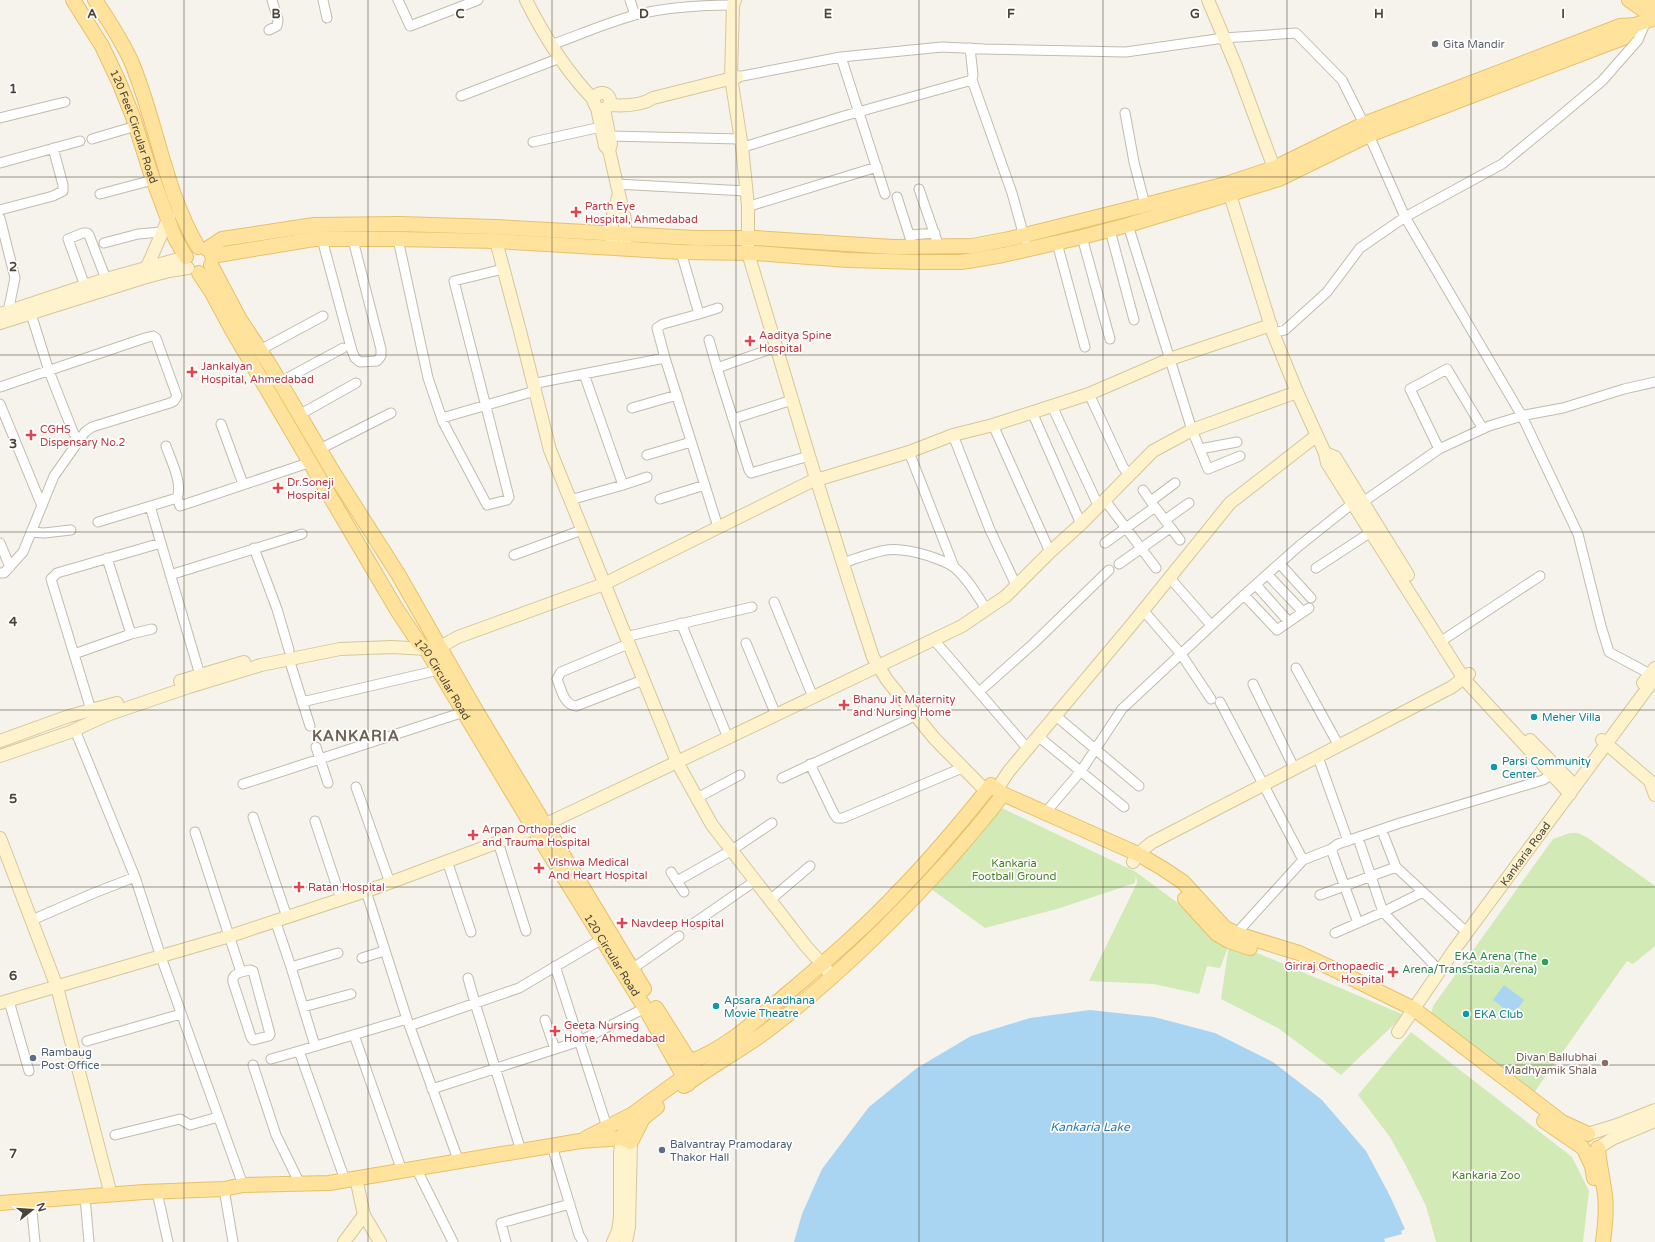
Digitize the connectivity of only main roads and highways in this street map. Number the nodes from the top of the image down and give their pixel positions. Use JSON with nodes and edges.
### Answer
{"nodes":[{"id":1,"x":73,"y":0,"type":"edge"},
{"id":2,"x":95,"y":0,"type":"edge"},
{"id":3,"x":1629,"y":0,"type":"edge"},
{"id":4,"x":1647,"y":0,"type":"edge"},
{"id":5,"x":1655,"y":6,"type":"edge"},
{"id":6,"x":1648,"y":20,"type":"edge"},
{"id":7,"x":1228,"y":188,"type":"junction"},
{"id":8,"x":619,"y":241,"type":"junction"},
{"id":9,"x":207,"y":254,"type":"junction"},
{"id":10,"x":191,"y":266,"type":"junction"},
{"id":11,"x":429,"y":643,"type":"junction"},
{"id":12,"x":995,"y":792,"type":"junction"},
{"id":13,"x":539,"y":827,"type":"junction"},
{"id":14,"x":1136,"y":858,"type":"junction"},
{"id":15,"x":1409,"y":1012,"type":"junction"},
{"id":16,"x":689,"y":1062,"type":"junction"},
{"id":17,"x":690,"y":1079,"type":"junction"},
{"id":18,"x":633,"y":1114,"type":"junction"},
{"id":19,"x":627,"y":1140,"type":"junction"},
{"id":20,"x":580,"y":1141,"type":"junction"},
{"id":21,"x":1588,"y":1149,"type":"junction"},
{"id":22,"x":0,"y":1203,"type":"edge"},
{"id":23,"x":1596,"y":1242,"type":"edge"},
{"id":24,"x":1603,"y":1242,"type":"edge"}],
"edges":[{"from":1,"to":10,"type":"main road","name":"120 Feet Circular Road"},
{"from":2,"to":9,"type":"main road","name":"120 Feet Circular Road"},
{"from":3,"to":6,"type":"main road"},
{"from":4,"to":5,"type":"main road"},
{"from":6,"to":7,"type":"main road"},
{"from":7,"to":8,"type":"main road"},
{"from":7,"to":8,"type":"main road"},
{"from":8,"to":9,"type":"main road"},
{"from":8,"to":9,"type":"main road"},
{"from":9,"to":10,"type":"main road"},
{"from":9,"to":10,"type":"main road"},
{"from":9,"to":11,"type":"main road","name":"120 Circular Road"},
{"from":10,"to":11,"type":"main road","name":"120 Circular Road"},
{"from":11,"to":13,"type":"main road","name":"120 Circular Road"},
{"from":11,"to":13,"type":"main road","name":"120 Circular Road"},
{"from":12,"to":14,"type":"main road"},
{"from":12,"to":14,"type":"main road"},
{"from":12,"to":16,"type":"main road"},
{"from":12,"to":17,"type":"main road"},
{"from":13,"to":16,"type":"main road","name":"120 Circular Road"},
{"from":13,"to":17,"type":"main road","name":"120 Circular Road"},
{"from":14,"to":15,"type":"main road"},
{"from":15,"to":21,"type":"main road"},
{"from":15,"to":21,"type":"main road"},
{"from":16,"to":17,"type":"main road"},
{"from":17,"to":18,"type":"main road"},
{"from":17,"to":19,"type":"main road"},
{"from":18,"to":19,"type":"main road"},
{"from":18,"to":20,"type":"main road"},
{"from":19,"to":20,"type":"main road"},
{"from":20,"to":22,"type":"main road"},
{"from":21,"to":23,"type":"main road"},
{"from":21,"to":24,"type":"main road"}]}
